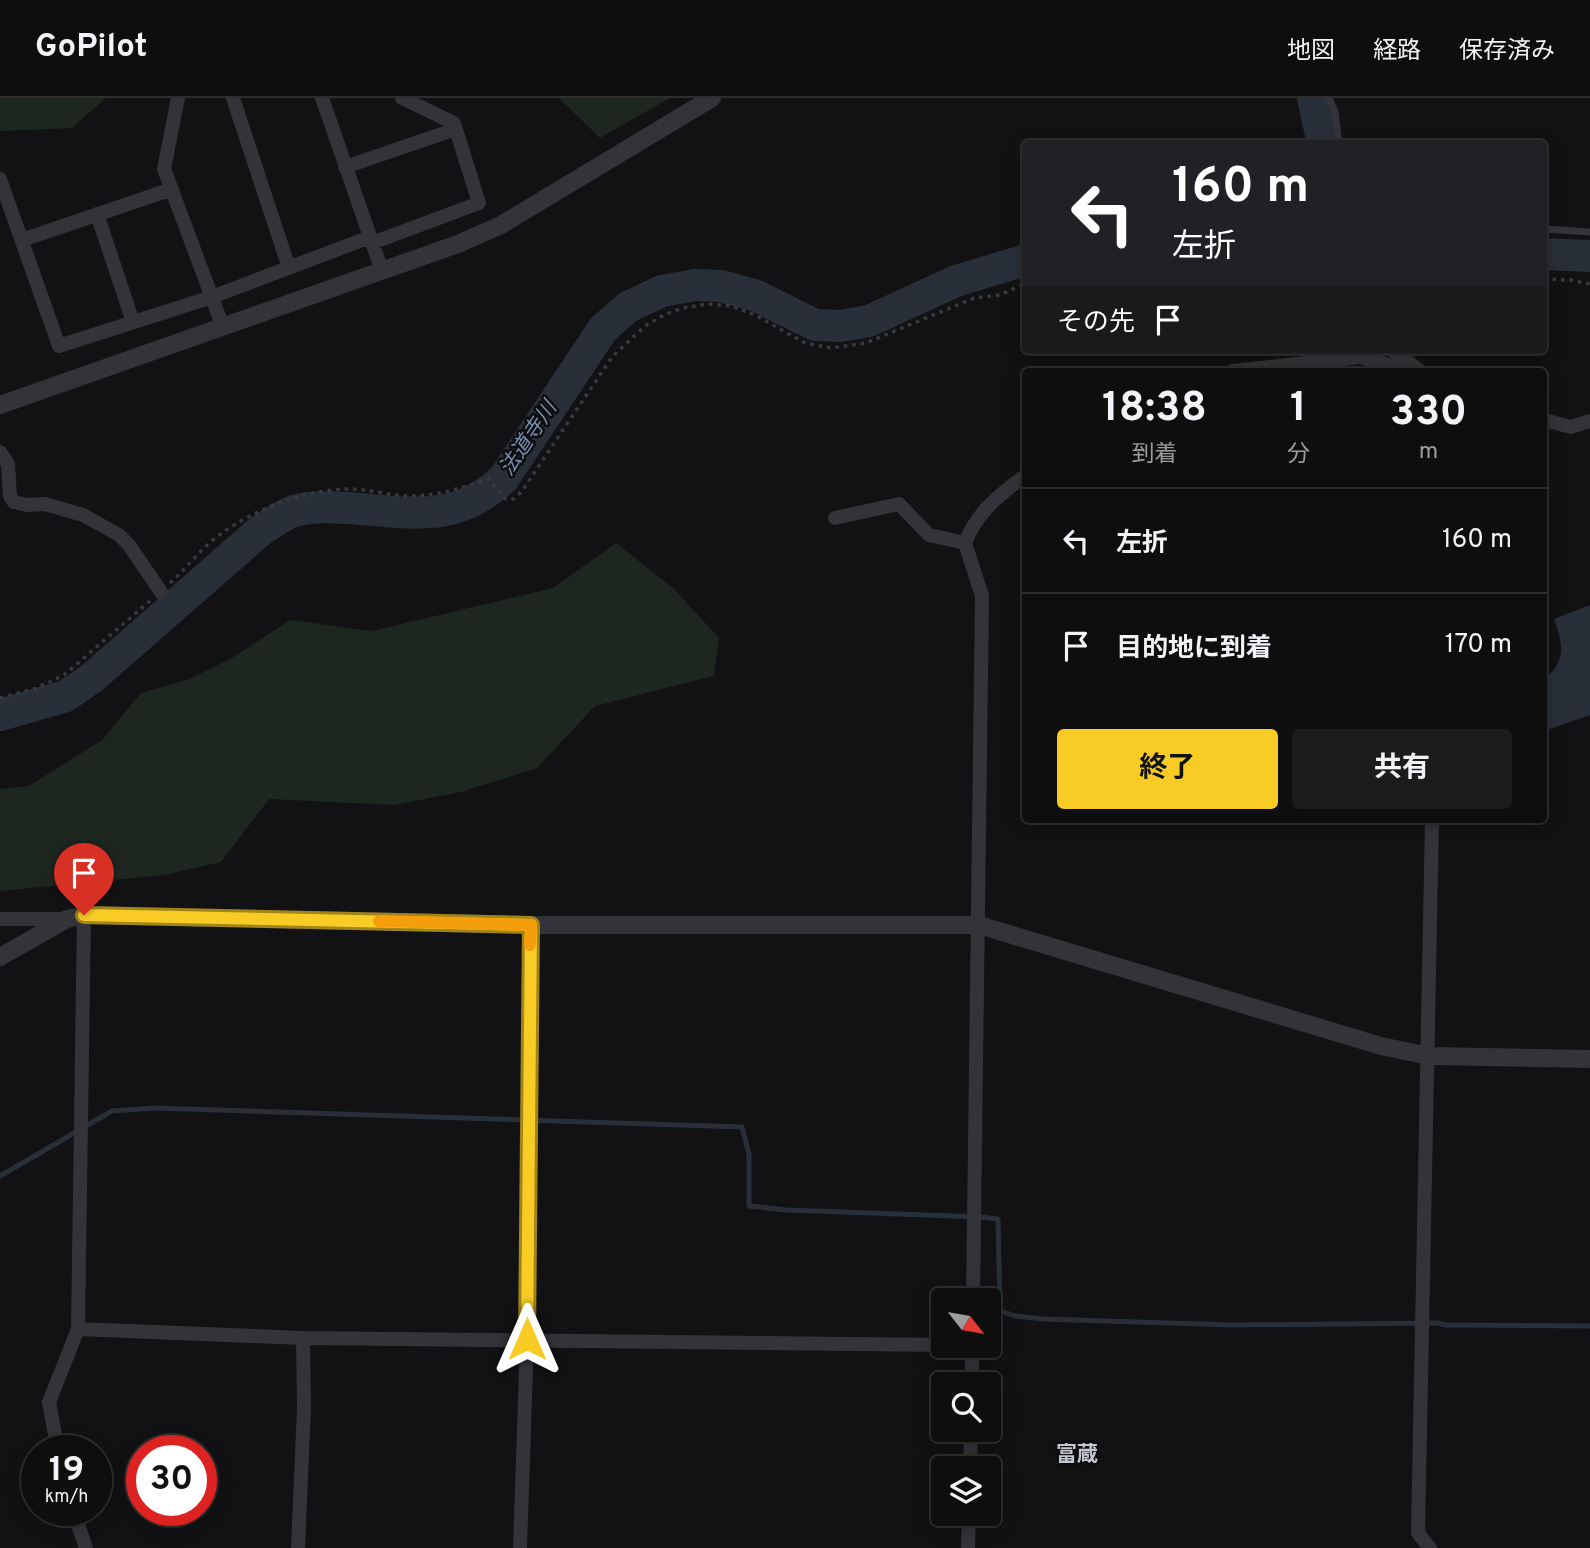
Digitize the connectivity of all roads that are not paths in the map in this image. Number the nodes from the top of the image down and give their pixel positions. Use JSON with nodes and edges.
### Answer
{"nodes":[{"id":1,"x":178,"y":98,"type":"edge"},
{"id":2,"x":233,"y":98,"type":"edge"},
{"id":3,"x":322,"y":98,"type":"edge"},
{"id":4,"x":402,"y":98,"type":"edge"},
{"id":5,"x":712,"y":98,"type":"edge"},
{"id":6,"x":1329,"y":98,"type":"edge"},
{"id":7,"x":456,"y":128,"type":"junction"},
{"id":8,"x":1338,"y":140,"type":"edge"},
{"id":9,"x":345,"y":167,"type":"junction"},
{"id":10,"x":0,"y":179,"type":"edge"},
{"id":11,"x":172,"y":189,"type":"junction"},
{"id":12,"x":97,"y":214,"type":"junction"},
{"id":13,"x":1547,"y":229,"type":"edge"},
{"id":14,"x":1590,"y":232,"type":"edge"},
{"id":15,"x":22,"y":240,"type":"junction"},
{"id":16,"x":371,"y":240,"type":"junction"},
{"id":17,"x":289,"y":268,"type":"junction"},
{"id":18,"x":382,"y":271,"type":"junction"},
{"id":19,"x":212,"y":297,"type":"junction"},
{"id":20,"x":134,"y":322,"type":"junction"},
{"id":21,"x":223,"y":327,"type":"junction"},
{"id":22,"x":1397,"y":354,"type":"edge"},
{"id":23,"x":1260,"y":368,"type":"edge"},
{"id":24,"x":1400,"y":368,"type":"edge"},
{"id":25,"x":1416,"y":368,"type":"edge"},
{"id":26,"x":0,"y":405,"type":"edge"},
{"id":27,"x":1547,"y":421,"type":"edge"},
{"id":28,"x":1590,"y":421,"type":"edge"},
{"id":29,"x":0,"y":452,"type":"edge"},
{"id":30,"x":1022,"y":478,"type":"edge"},
{"id":31,"x":835,"y":518,"type":"dead end"},
{"id":32,"x":965,"y":543,"type":"junction"},
{"id":33,"x":161,"y":592,"type":"road end"},
{"id":34,"x":1432,"y":823,"type":"edge"},
{"id":35,"x":76,"y":917,"type":"junction"},
{"id":36,"x":0,"y":919,"type":"edge"},
{"id":37,"x":531,"y":925,"type":"junction"},
{"id":38,"x":979,"y":925,"type":"junction"},
{"id":39,"x":0,"y":957,"type":"edge"},
{"id":40,"x":1429,"y":1056,"type":"junction"},
{"id":41,"x":1590,"y":1059,"type":"edge"},
{"id":42,"x":973,"y":1288,"type":"edge"},
{"id":43,"x":78,"y":1329,"type":"junction"},
{"id":44,"x":303,"y":1338,"type":"junction"},
{"id":45,"x":527,"y":1339,"type":"junction"},
{"id":46,"x":931,"y":1345,"type":"edge"},
{"id":47,"x":55,"y":1435,"type":"edge"},
{"id":48,"x":78,"y":1526,"type":"edge"},
{"id":49,"x":969,"y":1526,"type":"edge"},
{"id":50,"x":86,"y":1548,"type":"edge"},
{"id":51,"x":298,"y":1548,"type":"edge"},
{"id":52,"x":520,"y":1548,"type":"edge"},
{"id":53,"x":968,"y":1548,"type":"edge"},
{"id":54,"x":1430,"y":1548,"type":"edge"}],
"edges":[{"from":1,"to":11,"type":"street"},
{"from":2,"to":17,"type":"street"},
{"from":3,"to":9,"type":"street"},
{"from":4,"to":7,"type":"street"},
{"from":5,"to":18,"type":"street"},
{"from":6,"to":8,"type":"lane"},
{"from":7,"to":9,"type":"street"},
{"from":7,"to":16,"type":"street"},
{"from":9,"to":16,"type":"street"},
{"from":10,"to":15,"type":"street"},
{"from":11,"to":12,"type":"street"},
{"from":11,"to":19,"type":"street"},
{"from":12,"to":15,"type":"street"},
{"from":12,"to":20,"type":"street"},
{"from":13,"to":14,"type":"lane"},
{"from":15,"to":20,"type":"street"},
{"from":16,"to":17,"type":"street"},
{"from":16,"to":18,"type":"street"},
{"from":17,"to":19,"type":"street"},
{"from":18,"to":21,"type":"street"},
{"from":19,"to":20,"type":"street"},
{"from":19,"to":21,"type":"street"},
{"from":21,"to":26,"type":"street"},
{"from":22,"to":25,"type":"street"},
{"from":23,"to":24,"type":"street"},
{"from":27,"to":28,"type":"street"},
{"from":29,"to":33,"type":"street"},
{"from":30,"to":32,"type":"street"},
{"from":31,"to":32,"type":"street"},
{"from":32,"to":38,"type":"street"},
{"from":34,"to":40,"type":"street"},
{"from":35,"to":36,"type":"street"},
{"from":35,"to":37,"type":"street"},
{"from":35,"to":39,"type":"street"},
{"from":35,"to":43,"type":"street"},
{"from":37,"to":38,"type":"street"},
{"from":37,"to":45,"type":"street"},
{"from":38,"to":40,"type":"street"},
{"from":38,"to":42,"type":"street"},
{"from":40,"to":41,"type":"street"},
{"from":40,"to":54,"type":"street"},
{"from":43,"to":44,"type":"street"},
{"from":43,"to":47,"type":"street"},
{"from":44,"to":45,"type":"street"},
{"from":44,"to":51,"type":"street"},
{"from":45,"to":46,"type":"street"},
{"from":45,"to":52,"type":"street"},
{"from":48,"to":50,"type":"street"},
{"from":49,"to":53,"type":"street"}]}
